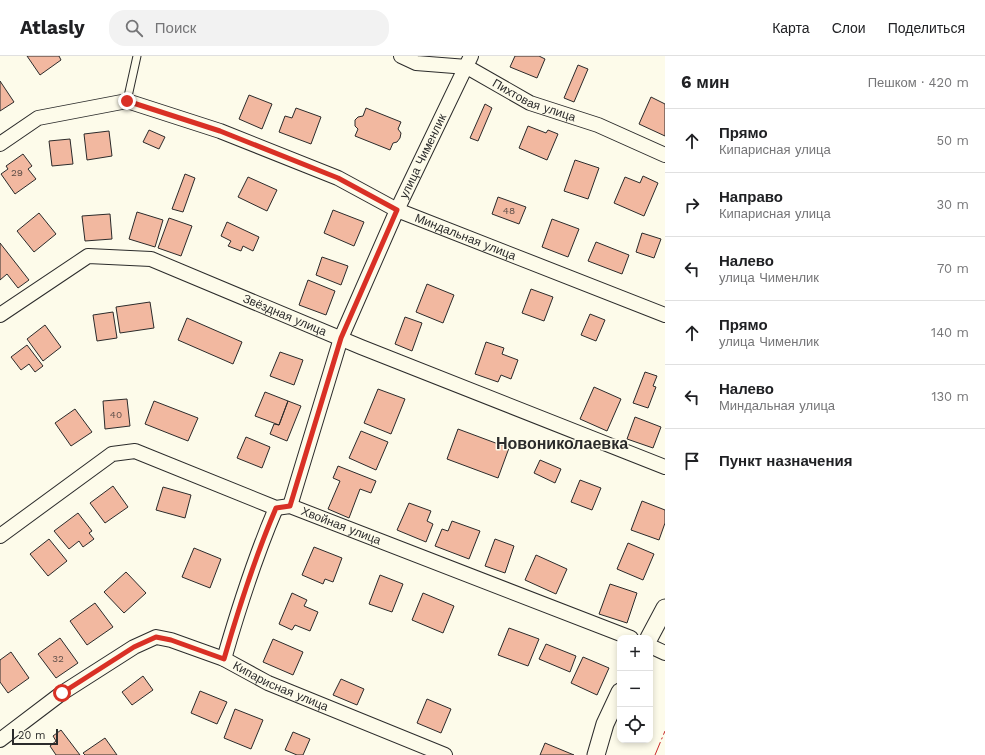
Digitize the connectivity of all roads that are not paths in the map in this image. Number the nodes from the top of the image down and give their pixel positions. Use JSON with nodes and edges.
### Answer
{"nodes":[{"id":1,"x":137,"y":56,"type":"edge"},
{"id":2,"x":401,"y":56,"type":"edge"},
{"id":3,"x":469,"y":62,"type":"edge"},
{"id":4,"x":127,"y":101,"type":"junction"},
{"id":5,"x":0,"y":144,"type":"edge"},
{"id":6,"x":665,"y":155,"type":"edge"},
{"id":7,"x":397,"y":210,"type":"junction"},
{"id":8,"x":0,"y":315,"type":"edge"},
{"id":9,"x":665,"y":315,"type":"edge"},
{"id":10,"x":341,"y":338,"type":"junction"},
{"id":11,"x":665,"y":466,"type":"edge"},
{"id":12,"x":290,"y":506,"type":"junction"},
{"id":13,"x":276,"y":508,"type":"junction"},
{"id":14,"x":0,"y":536,"type":"edge"},
{"id":15,"x":665,"y":608,"type":"edge"},
{"id":16,"x":623,"y":635,"type":"edge"},
{"id":17,"x":652,"y":635,"type":"edge"},
{"id":18,"x":653,"y":647,"type":"edge"},
{"id":19,"x":665,"y":653,"type":"edge"},
{"id":20,"x":224,"y":659,"type":"junction"},
{"id":21,"x":617,"y":698,"type":"edge"},
{"id":22,"x":0,"y":740,"type":"edge"},
{"id":23,"x":445,"y":755,"type":"edge"},
{"id":24,"x":596,"y":755,"type":"edge"}],
"edges":[{"from":1,"to":4,"type":"lane"},
{"from":2,"to":3,"type":"street","name":"Пихтовая улица"},
{"from":3,"to":6,"type":"street","name":"Пихтовая улица"},
{"from":3,"to":7,"type":"street","name":"улица Чименлик"},
{"from":4,"to":5,"type":"street","name":"Миндальная улица"},
{"from":4,"to":7,"type":"street","name":"Миндальная улица"},
{"from":7,"to":9,"type":"street","name":"Миндальная улица"},
{"from":7,"to":10,"type":"street","name":"улица Чименлик"},
{"from":8,"to":10,"type":"street","name":"Звёздная улица"},
{"from":10,"to":11,"type":"street","name":"Звёздная улица"},
{"from":10,"to":12,"type":"street","name":"улица Чименлик"},
{"from":12,"to":13,"type":"street","name":"Хвойная улица"},
{"from":12,"to":16,"type":"street","name":"Хвойная улица"},
{"from":13,"to":14,"type":"street"},
{"from":13,"to":20,"type":"street"},
{"from":15,"to":17,"type":"street"},
{"from":18,"to":19,"type":"street"},
{"from":20,"to":22,"type":"street","name":"Кипарисная улица"},
{"from":20,"to":23,"type":"street","name":"Кипарисная улица"},
{"from":21,"to":24,"type":"street"}]}
